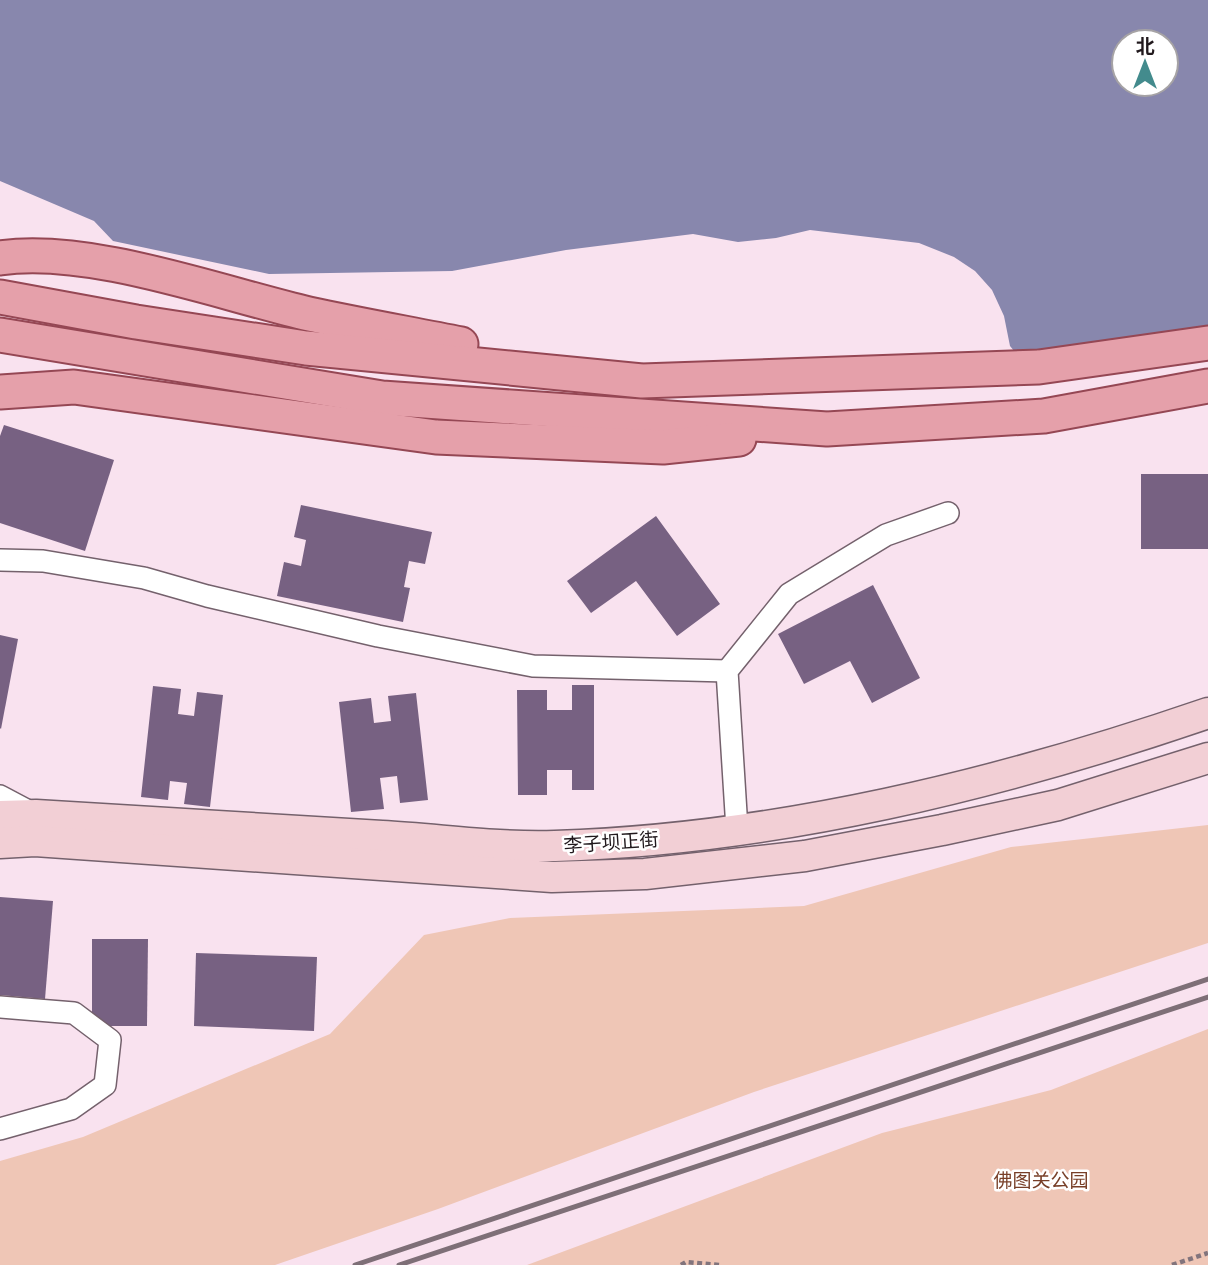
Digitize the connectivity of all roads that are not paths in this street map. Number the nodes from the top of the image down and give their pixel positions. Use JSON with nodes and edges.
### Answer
{"nodes":[{"id":1,"x":0,"y":258,"type":"edge"},
{"id":2,"x":0,"y":297,"type":"edge"},
{"id":3,"x":0,"y":335,"type":"edge"},
{"id":4,"x":1208,"y":343,"type":"edge"},
{"id":5,"x":642,"y":381,"type":"junction"},
{"id":6,"x":1208,"y":386,"type":"edge"},
{"id":7,"x":0,"y":392,"type":"edge"},
{"id":8,"x":827,"y":429,"type":"junction"},
{"id":9,"x":948,"y":513,"type":"dead end"},
{"id":10,"x":0,"y":561,"type":"edge"},
{"id":11,"x":727,"y":671,"type":"junction"},
{"id":12,"x":1208,"y":713,"type":"edge"},
{"id":13,"x":1208,"y":758,"type":"edge"},
{"id":14,"x":0,"y":796,"type":"edge"},
{"id":15,"x":36,"y":815,"type":"junction"},
{"id":16,"x":0,"y":816,"type":"edge"},
{"id":17,"x":737,"y":829,"type":"junction"},
{"id":18,"x":0,"y":843,"type":"edge"},
{"id":19,"x":0,"y":1007,"type":"edge"},
{"id":20,"x":0,"y":1129,"type":"edge"}],
"edges":[{"from":1,"to":5,"type":"main road"},
{"from":2,"to":5,"type":"main road"},
{"from":3,"to":8,"type":"main road"},
{"from":4,"to":5,"type":"main road"},
{"from":6,"to":8,"type":"main road"},
{"from":7,"to":8,"type":"main road"},
{"from":9,"to":11,"type":"street"},
{"from":10,"to":11,"type":"street"},
{"from":11,"to":17,"type":"street"},
{"from":12,"to":17,"type":"main road","name":"李子坝正街"},
{"from":13,"to":18,"type":"main road","name":"李子坝正街"},
{"from":14,"to":15,"type":"street"},
{"from":15,"to":16,"type":"main road","name":"李子坝正街"},
{"from":15,"to":17,"type":"main road","name":"李子坝正街"},
{"from":19,"to":20,"type":"street"}]}
